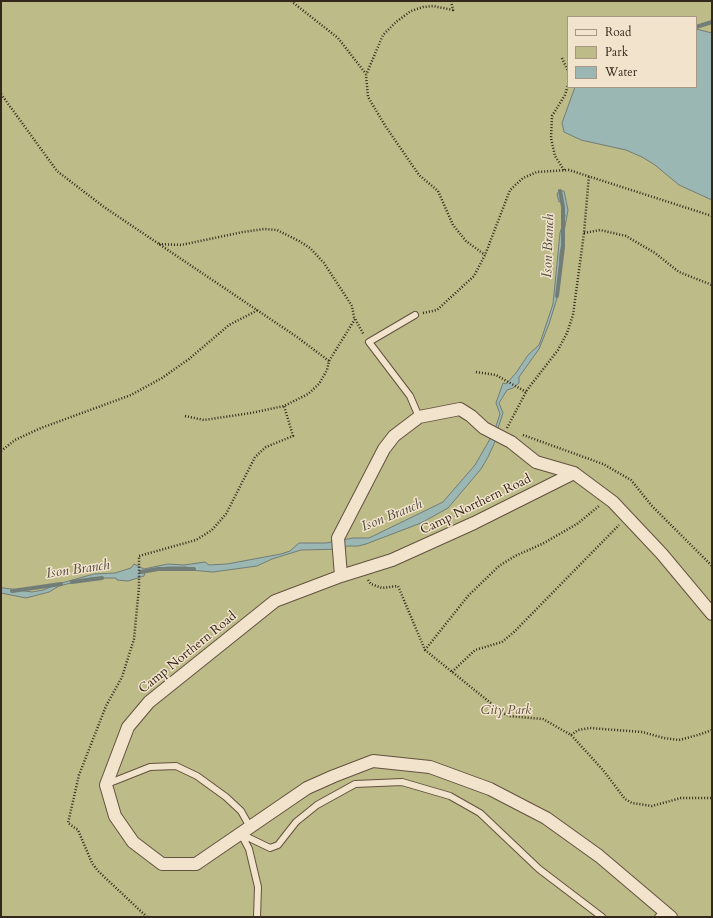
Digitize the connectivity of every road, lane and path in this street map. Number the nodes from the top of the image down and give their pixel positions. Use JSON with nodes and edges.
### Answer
{"nodes":[{"id":1,"x":291,"y":1,"type":"edge"},
{"id":2,"x":451,"y":1,"type":"edge"},
{"id":3,"x":562,"y":58,"type":"dead end"},
{"id":4,"x":567,"y":69,"type":"edge"},
{"id":5,"x":366,"y":75,"type":"junction"},
{"id":6,"x":567,"y":88,"type":"edge"},
{"id":7,"x":1,"y":94,"type":"edge"},
{"id":8,"x":564,"y":170,"type":"junction"},
{"id":9,"x":589,"y":175,"type":"junction"},
{"id":10,"x":712,"y":216,"type":"edge"},
{"id":11,"x":584,"y":233,"type":"junction"},
{"id":12,"x":159,"y":244,"type":"junction"},
{"id":13,"x":486,"y":255,"type":"junction"},
{"id":14,"x":712,"y":285,"type":"edge"},
{"id":15,"x":258,"y":310,"type":"junction"},
{"id":16,"x":415,"y":315,"type":"joint"},
{"id":17,"x":355,"y":319,"type":"junction"},
{"id":18,"x":369,"y":342,"type":"junction"},
{"id":19,"x":329,"y":361,"type":"junction"},
{"id":20,"x":476,"y":372,"type":"dead end"},
{"id":21,"x":526,"y":392,"type":"junction"},
{"id":22,"x":284,"y":406,"type":"junction"},
{"id":23,"x":185,"y":416,"type":"dead end"},
{"id":24,"x":419,"y":417,"type":"junction"},
{"id":25,"x":513,"y":431,"type":"dead end"},
{"id":26,"x":502,"y":434,"type":"junction"},
{"id":27,"x":520,"y":434,"type":"dead end"},
{"id":28,"x":1,"y":451,"type":"edge"},
{"id":29,"x":574,"y":473,"type":"junction"},
{"id":30,"x":608,"y":498,"type":"junction"},
{"id":31,"x":628,"y":518,"type":"junction"},
{"id":32,"x":712,"y":566,"type":"edge"},
{"id":33,"x":362,"y":569,"type":"junction"},
{"id":34,"x":341,"y":576,"type":"junction"},
{"id":35,"x":139,"y":581,"type":"dead end"},
{"id":36,"x":712,"y":614,"type":"edge"},
{"id":37,"x":425,"y":650,"type":"junction"},
{"id":38,"x":452,"y":672,"type":"junction"},
{"id":39,"x":712,"y":730,"type":"edge"},
{"id":40,"x":571,"y":735,"type":"junction"},
{"id":41,"x":106,"y":784,"type":"junction"},
{"id":42,"x":712,"y":798,"type":"edge"},
{"id":43,"x":246,"y":831,"type":"junction"},
{"id":44,"x":664,"y":915,"type":"edge"},
{"id":45,"x":257,"y":917,"type":"edge"},
{"id":46,"x":602,"y":917,"type":"edge"}],
"edges":[{"from":1,"to":5,"type":"path"},
{"from":2,"to":5,"type":"path"},
{"from":3,"to":4,"type":"path"},
{"from":5,"to":13,"type":"path"},
{"from":6,"to":8,"type":"path"},
{"from":7,"to":12,"type":"path"},
{"from":8,"to":9,"type":"path"},
{"from":8,"to":13,"type":"path"},
{"from":9,"to":10,"type":"path"},
{"from":9,"to":11,"type":"path"},
{"from":11,"to":14,"type":"path"},
{"from":11,"to":21,"type":"path"},
{"from":12,"to":15,"type":"path"},
{"from":12,"to":17,"type":"path"},
{"from":13,"to":16,"type":"path"},
{"from":15,"to":19,"type":"path"},
{"from":15,"to":28,"type":"path"},
{"from":16,"to":18,"type":"lane"},
{"from":17,"to":18,"type":"path"},
{"from":17,"to":19,"type":"path"},
{"from":18,"to":24,"type":"lane"},
{"from":19,"to":22,"type":"path"},
{"from":20,"to":21,"type":"path"},
{"from":21,"to":26,"type":"path"},
{"from":22,"to":23,"type":"path"},
{"from":22,"to":35,"type":"path"},
{"from":24,"to":26,"type":"street"},
{"from":24,"to":34,"type":"street"},
{"from":25,"to":26,"type":"path"},
{"from":26,"to":29,"type":"street"},
{"from":27,"to":32,"type":"path"},
{"from":29,"to":30,"type":"street"},
{"from":29,"to":33,"type":"street","name":"Camp Northern Road"},
{"from":30,"to":31,"type":"street"},
{"from":30,"to":37,"type":"path"},
{"from":31,"to":36,"type":"street"},
{"from":31,"to":38,"type":"path"},
{"from":33,"to":34,"type":"street","name":"Camp Northern Road"},
{"from":33,"to":37,"type":"path"},
{"from":34,"to":41,"type":"street","name":"Camp Northern Road"},
{"from":37,"to":38,"type":"path"},
{"from":38,"to":40,"type":"path"},
{"from":39,"to":40,"type":"path"},
{"from":40,"to":42,"type":"path"},
{"from":41,"to":43,"type":"lane"},
{"from":41,"to":43,"type":"street"},
{"from":43,"to":44,"type":"street"},
{"from":43,"to":45,"type":"lane"},
{"from":43,"to":46,"type":"lane"}]}
